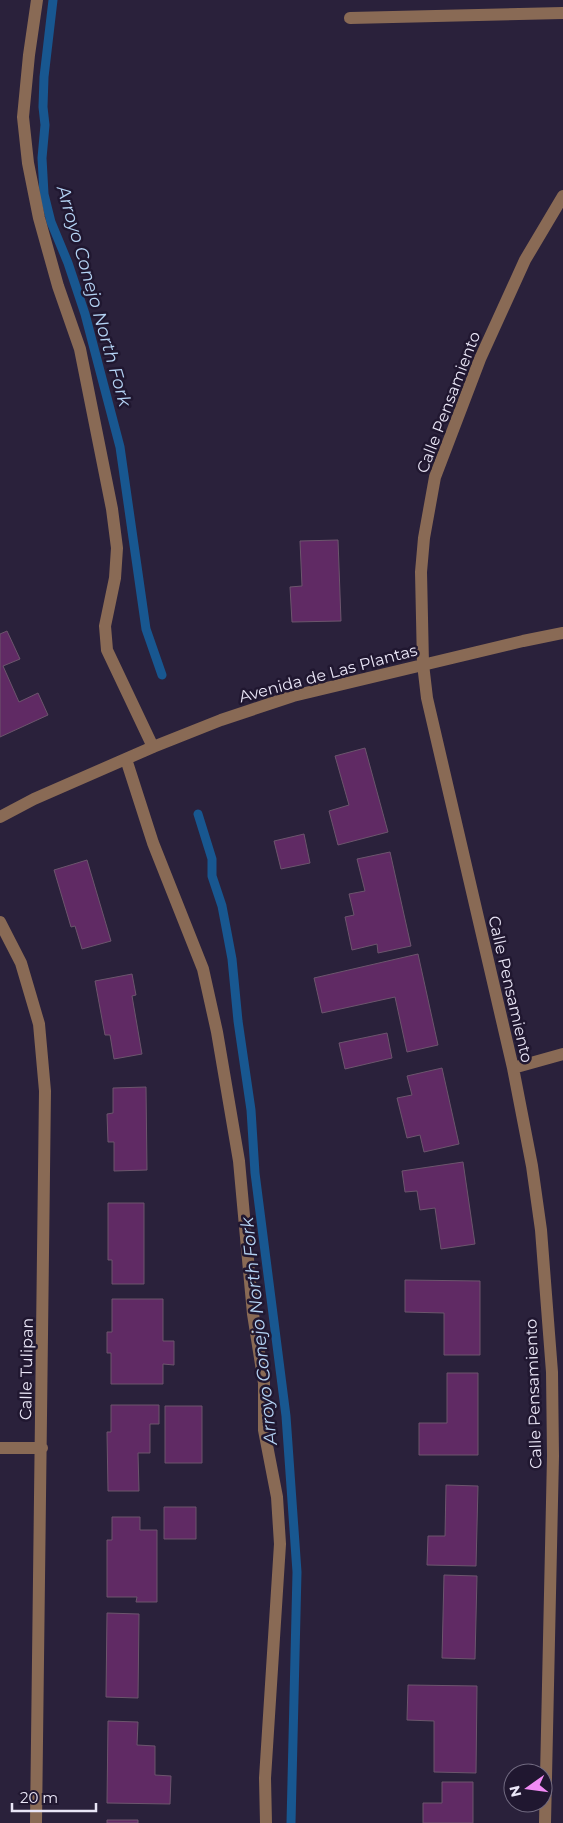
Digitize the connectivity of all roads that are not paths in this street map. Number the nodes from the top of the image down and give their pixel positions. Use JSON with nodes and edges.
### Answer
{"nodes":[{"id":1,"x":37,"y":0,"type":"edge"},
{"id":2,"x":563,"y":14,"type":"edge"},
{"id":3,"x":350,"y":18,"type":"dead end"},
{"id":4,"x":561,"y":203,"type":"edge"},
{"id":5,"x":563,"y":633,"type":"edge"},
{"id":6,"x":423,"y":664,"type":"junction"},
{"id":7,"x":152,"y":747,"type":"junction"},
{"id":8,"x":126,"y":759,"type":"junction"},
{"id":9,"x":0,"y":817,"type":"edge"},
{"id":10,"x":0,"y":922,"type":"edge"},
{"id":11,"x":563,"y":1054,"type":"edge"},
{"id":12,"x":513,"y":1068,"type":"junction"},
{"id":13,"x":0,"y":1448,"type":"edge"},
{"id":14,"x":42,"y":1448,"type":"junction"},
{"id":15,"x":36,"y":1823,"type":"edge"},
{"id":16,"x":266,"y":1823,"type":"edge"},
{"id":17,"x":545,"y":1823,"type":"edge"}],
"edges":[{"from":1,"to":7,"type":"street"},
{"from":2,"to":3,"type":"street"},
{"from":4,"to":6,"type":"street","name":"Calle Pensamiento"},
{"from":5,"to":6,"type":"street","name":"Avenida de Las Plantas"},
{"from":6,"to":7,"type":"street","name":"Avenida de Las Plantas"},
{"from":6,"to":12,"type":"street","name":"Calle Pensamiento"},
{"from":7,"to":8,"type":"street","name":"Avenida de Las Plantas"},
{"from":8,"to":9,"type":"street","name":"Avenida de Las Plantas"},
{"from":8,"to":16,"type":"street"},
{"from":10,"to":14,"type":"street","name":"Calle Tulipan"},
{"from":11,"to":12,"type":"street"},
{"from":12,"to":17,"type":"street","name":"Calle Pensamiento"},
{"from":13,"to":14,"type":"street"},
{"from":14,"to":15,"type":"street","name":"Calle Tulipan"}]}
